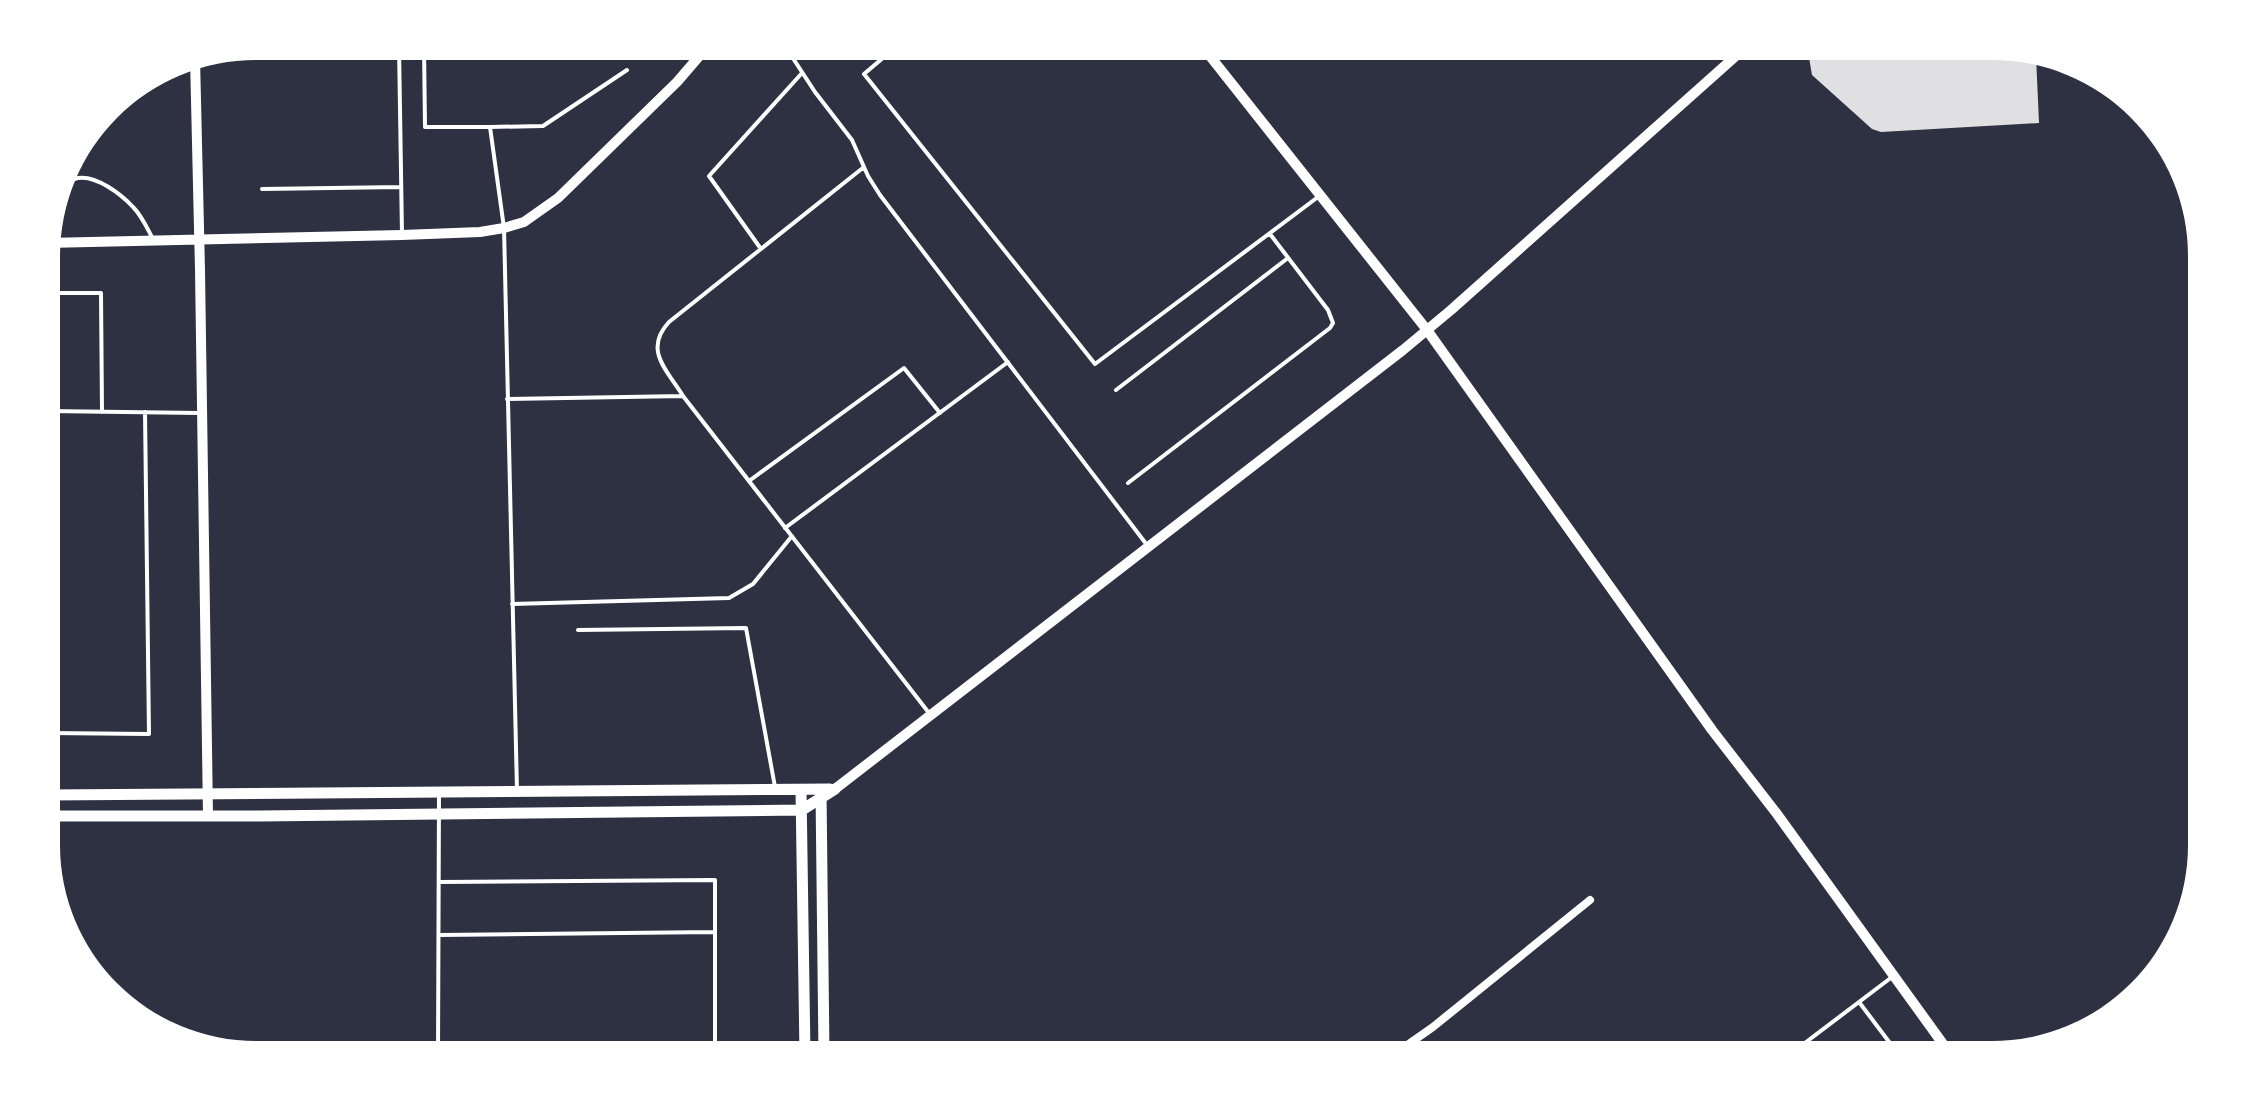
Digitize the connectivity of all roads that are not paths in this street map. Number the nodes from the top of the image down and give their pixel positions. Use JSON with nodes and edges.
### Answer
{"nodes":[{"id":1,"x":399,"y":60,"type":"edge"},
{"id":2,"x":424,"y":60,"type":"edge"},
{"id":3,"x":696,"y":60,"type":"edge"},
{"id":4,"x":794,"y":60,"type":"edge"},
{"id":5,"x":880,"y":60,"type":"edge"},
{"id":6,"x":1213,"y":60,"type":"edge"},
{"id":7,"x":1731,"y":60,"type":"edge"},
{"id":8,"x":195,"y":69,"type":"edge"},
{"id":9,"x":627,"y":70,"type":"dead end"},
{"id":10,"x":802,"y":73,"type":"junction"},
{"id":11,"x":490,"y":127,"type":"junction"},
{"id":12,"x":864,"y":167,"type":"junction"},
{"id":13,"x":76,"y":180,"type":"edge"},
{"id":14,"x":401,"y":187,"type":"junction"},
{"id":15,"x":262,"y":189,"type":"dead end"},
{"id":16,"x":1320,"y":196,"type":"junction"},
{"id":17,"x":504,"y":228,"type":"junction"},
{"id":18,"x":1270,"y":234,"type":"junction"},
{"id":19,"x":402,"y":235,"type":"junction"},
{"id":20,"x":199,"y":240,"type":"junction"},
{"id":21,"x":154,"y":241,"type":"junction"},
{"id":22,"x":60,"y":243,"type":"edge"},
{"id":23,"x":761,"y":249,"type":"junction"},
{"id":24,"x":1288,"y":258,"type":"junction"},
{"id":25,"x":60,"y":293,"type":"edge"},
{"id":26,"x":1427,"y":330,"type":"junction"},
{"id":27,"x":1008,"y":362,"type":"junction"},
{"id":28,"x":1116,"y":390,"type":"dead end"},
{"id":29,"x":683,"y":396,"type":"junction"},
{"id":30,"x":507,"y":399,"type":"junction"},
{"id":31,"x":60,"y":411,"type":"edge"},
{"id":32,"x":102,"y":412,"type":"junction"},
{"id":33,"x":145,"y":412,"type":"junction"},
{"id":34,"x":202,"y":413,"type":"junction"},
{"id":35,"x":940,"y":413,"type":"junction"},
{"id":36,"x":749,"y":481,"type":"junction"},
{"id":37,"x":1128,"y":483,"type":"dead end"},
{"id":38,"x":785,"y":528,"type":"junction"},
{"id":39,"x":792,"y":536,"type":"junction"},
{"id":40,"x":1148,"y":546,"type":"junction"},
{"id":41,"x":512,"y":604,"type":"junction"},
{"id":42,"x":578,"y":630,"type":"dead end"},
{"id":43,"x":930,"y":715,"type":"junction"},
{"id":44,"x":60,"y":733,"type":"edge"},
{"id":45,"x":835,"y":789,"type":"joint"},
{"id":46,"x":776,"y":790,"type":"junction"},
{"id":47,"x":801,"y":790,"type":"junction"},
{"id":48,"x":439,"y":793,"type":"junction"},
{"id":49,"x":517,"y":793,"type":"junction"},
{"id":50,"x":822,"y":793,"type":"junction"},
{"id":51,"x":208,"y":794,"type":"junction"},
{"id":52,"x":60,"y":795,"type":"edge"},
{"id":53,"x":802,"y":810,"type":"junction"},
{"id":54,"x":439,"y":815,"type":"junction"},
{"id":55,"x":60,"y":816,"type":"edge"},
{"id":56,"x":208,"y":816,"type":"junction"},
{"id":57,"x":439,"y":882,"type":"junction"},
{"id":58,"x":1590,"y":900,"type":"dead end"},
{"id":59,"x":715,"y":932,"type":"junction"},
{"id":60,"x":439,"y":935,"type":"junction"},
{"id":61,"x":1894,"y":976,"type":"junction"},
{"id":62,"x":1859,"y":1002,"type":"junction"},
{"id":63,"x":438,"y":1041,"type":"edge"},
{"id":64,"x":715,"y":1041,"type":"edge"},
{"id":65,"x":805,"y":1041,"type":"edge"},
{"id":66,"x":824,"y":1041,"type":"edge"},
{"id":67,"x":1413,"y":1041,"type":"edge"},
{"id":68,"x":1807,"y":1041,"type":"edge"},
{"id":69,"x":1888,"y":1041,"type":"edge"},
{"id":70,"x":1941,"y":1041,"type":"edge"}],
"edges":[{"from":1,"to":14,"type":"lane"},
{"from":2,"to":11,"type":"lane"},
{"from":3,"to":17,"type":"street"},
{"from":4,"to":10,"type":"lane"},
{"from":5,"to":18,"type":"lane"},
{"from":6,"to":16,"type":"street"},
{"from":7,"to":26,"type":"street"},
{"from":8,"to":20,"type":"street"},
{"from":9,"to":11,"type":"lane"},
{"from":10,"to":12,"type":"lane"},
{"from":10,"to":23,"type":"lane"},
{"from":11,"to":17,"type":"lane"},
{"from":12,"to":23,"type":"lane"},
{"from":12,"to":27,"type":"lane"},
{"from":13,"to":21,"type":"lane"},
{"from":14,"to":15,"type":"lane"},
{"from":14,"to":19,"type":"lane"},
{"from":16,"to":18,"type":"lane"},
{"from":16,"to":26,"type":"street"},
{"from":17,"to":19,"type":"street"},
{"from":17,"to":30,"type":"lane"},
{"from":18,"to":24,"type":"lane"},
{"from":19,"to":20,"type":"street"},
{"from":20,"to":21,"type":"street"},
{"from":20,"to":34,"type":"street"},
{"from":21,"to":22,"type":"street"},
{"from":23,"to":29,"type":"lane"},
{"from":24,"to":28,"type":"lane"},
{"from":24,"to":37,"type":"lane"},
{"from":25,"to":32,"type":"lane"},
{"from":26,"to":40,"type":"street"},
{"from":26,"to":61,"type":"street"},
{"from":27,"to":35,"type":"lane"},
{"from":27,"to":40,"type":"lane"},
{"from":29,"to":30,"type":"lane"},
{"from":29,"to":36,"type":"lane"},
{"from":30,"to":41,"type":"lane"},
{"from":31,"to":32,"type":"lane"},
{"from":32,"to":33,"type":"lane"},
{"from":33,"to":34,"type":"lane"},
{"from":33,"to":44,"type":"lane"},
{"from":34,"to":51,"type":"street"},
{"from":35,"to":36,"type":"lane"},
{"from":35,"to":38,"type":"lane"},
{"from":36,"to":38,"type":"lane"},
{"from":38,"to":39,"type":"lane"},
{"from":39,"to":41,"type":"lane"},
{"from":39,"to":43,"type":"lane"},
{"from":40,"to":43,"type":"street"},
{"from":41,"to":49,"type":"lane"},
{"from":42,"to":46,"type":"lane"},
{"from":43,"to":45,"type":"street"},
{"from":45,"to":50,"type":"main road"},
{"from":46,"to":47,"type":"main road"},
{"from":46,"to":49,"type":"main road"},
{"from":47,"to":50,"type":"main road"},
{"from":47,"to":53,"type":"main road"},
{"from":48,"to":49,"type":"main road"},
{"from":48,"to":51,"type":"main road"},
{"from":48,"to":54,"type":"lane"},
{"from":50,"to":53,"type":"main road"},
{"from":50,"to":66,"type":"main road"},
{"from":51,"to":52,"type":"main road"},
{"from":51,"to":56,"type":"street"},
{"from":53,"to":54,"type":"main road"},
{"from":53,"to":65,"type":"main road"},
{"from":54,"to":56,"type":"main road"},
{"from":54,"to":57,"type":"lane"},
{"from":55,"to":56,"type":"main road"},
{"from":57,"to":59,"type":"lane"},
{"from":57,"to":60,"type":"lane"},
{"from":58,"to":67,"type":"street"},
{"from":59,"to":60,"type":"lane"},
{"from":59,"to":64,"type":"lane"},
{"from":60,"to":63,"type":"lane"},
{"from":61,"to":62,"type":"lane"},
{"from":61,"to":70,"type":"street"},
{"from":62,"to":68,"type":"lane"},
{"from":62,"to":69,"type":"lane"}]}
